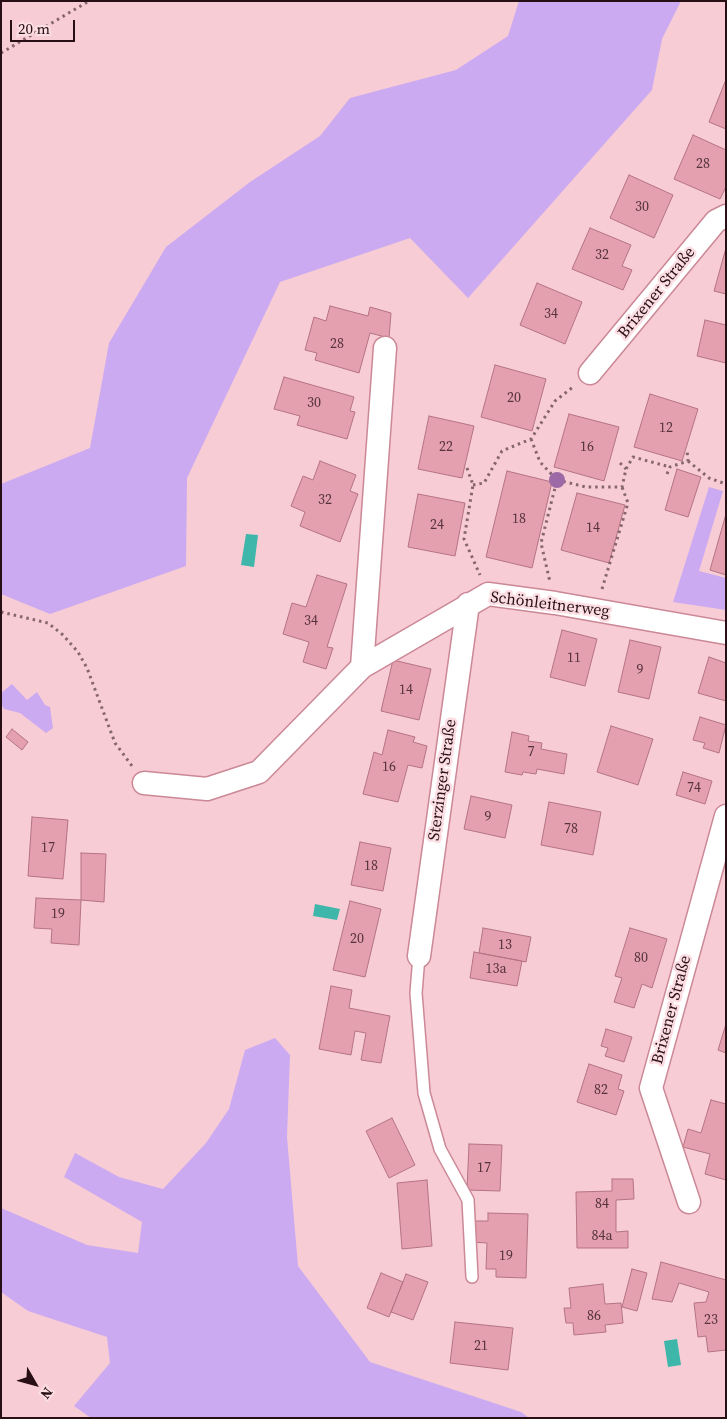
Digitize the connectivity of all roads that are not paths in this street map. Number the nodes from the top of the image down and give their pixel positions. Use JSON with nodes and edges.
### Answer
{"nodes":[{"id":1,"x":726,"y":216,"type":"edge"},
{"id":2,"x":385,"y":348,"type":"dead end"},
{"id":3,"x":590,"y":373,"type":"dead end"},
{"id":4,"x":478,"y":599,"type":"junction"},
{"id":5,"x":726,"y":633,"type":"edge"},
{"id":6,"x":362,"y":667,"type":"junction"},
{"id":7,"x":144,"y":783,"type":"road end"},
{"id":8,"x":726,"y":816,"type":"edge"},
{"id":9,"x":419,"y":956,"type":"joint"},
{"id":10,"x":689,"y":1202,"type":"dead end"},
{"id":11,"x":472,"y":1277,"type":"dead end"}],
"edges":[{"from":1,"to":3,"type":"street","name":"Brixener Straße"},
{"from":2,"to":6,"type":"street"},
{"from":4,"to":5,"type":"street","name":"Schönleitnerweg"},
{"from":4,"to":6,"type":"street","name":"Schönleitnerweg"},
{"from":4,"to":9,"type":"street","name":"Sterzinger Straße"},
{"from":6,"to":7,"type":"street","name":"Schönleitnerweg"},
{"from":8,"to":10,"type":"street","name":"Brixener Straße"},
{"from":9,"to":11,"type":"lane"}]}
